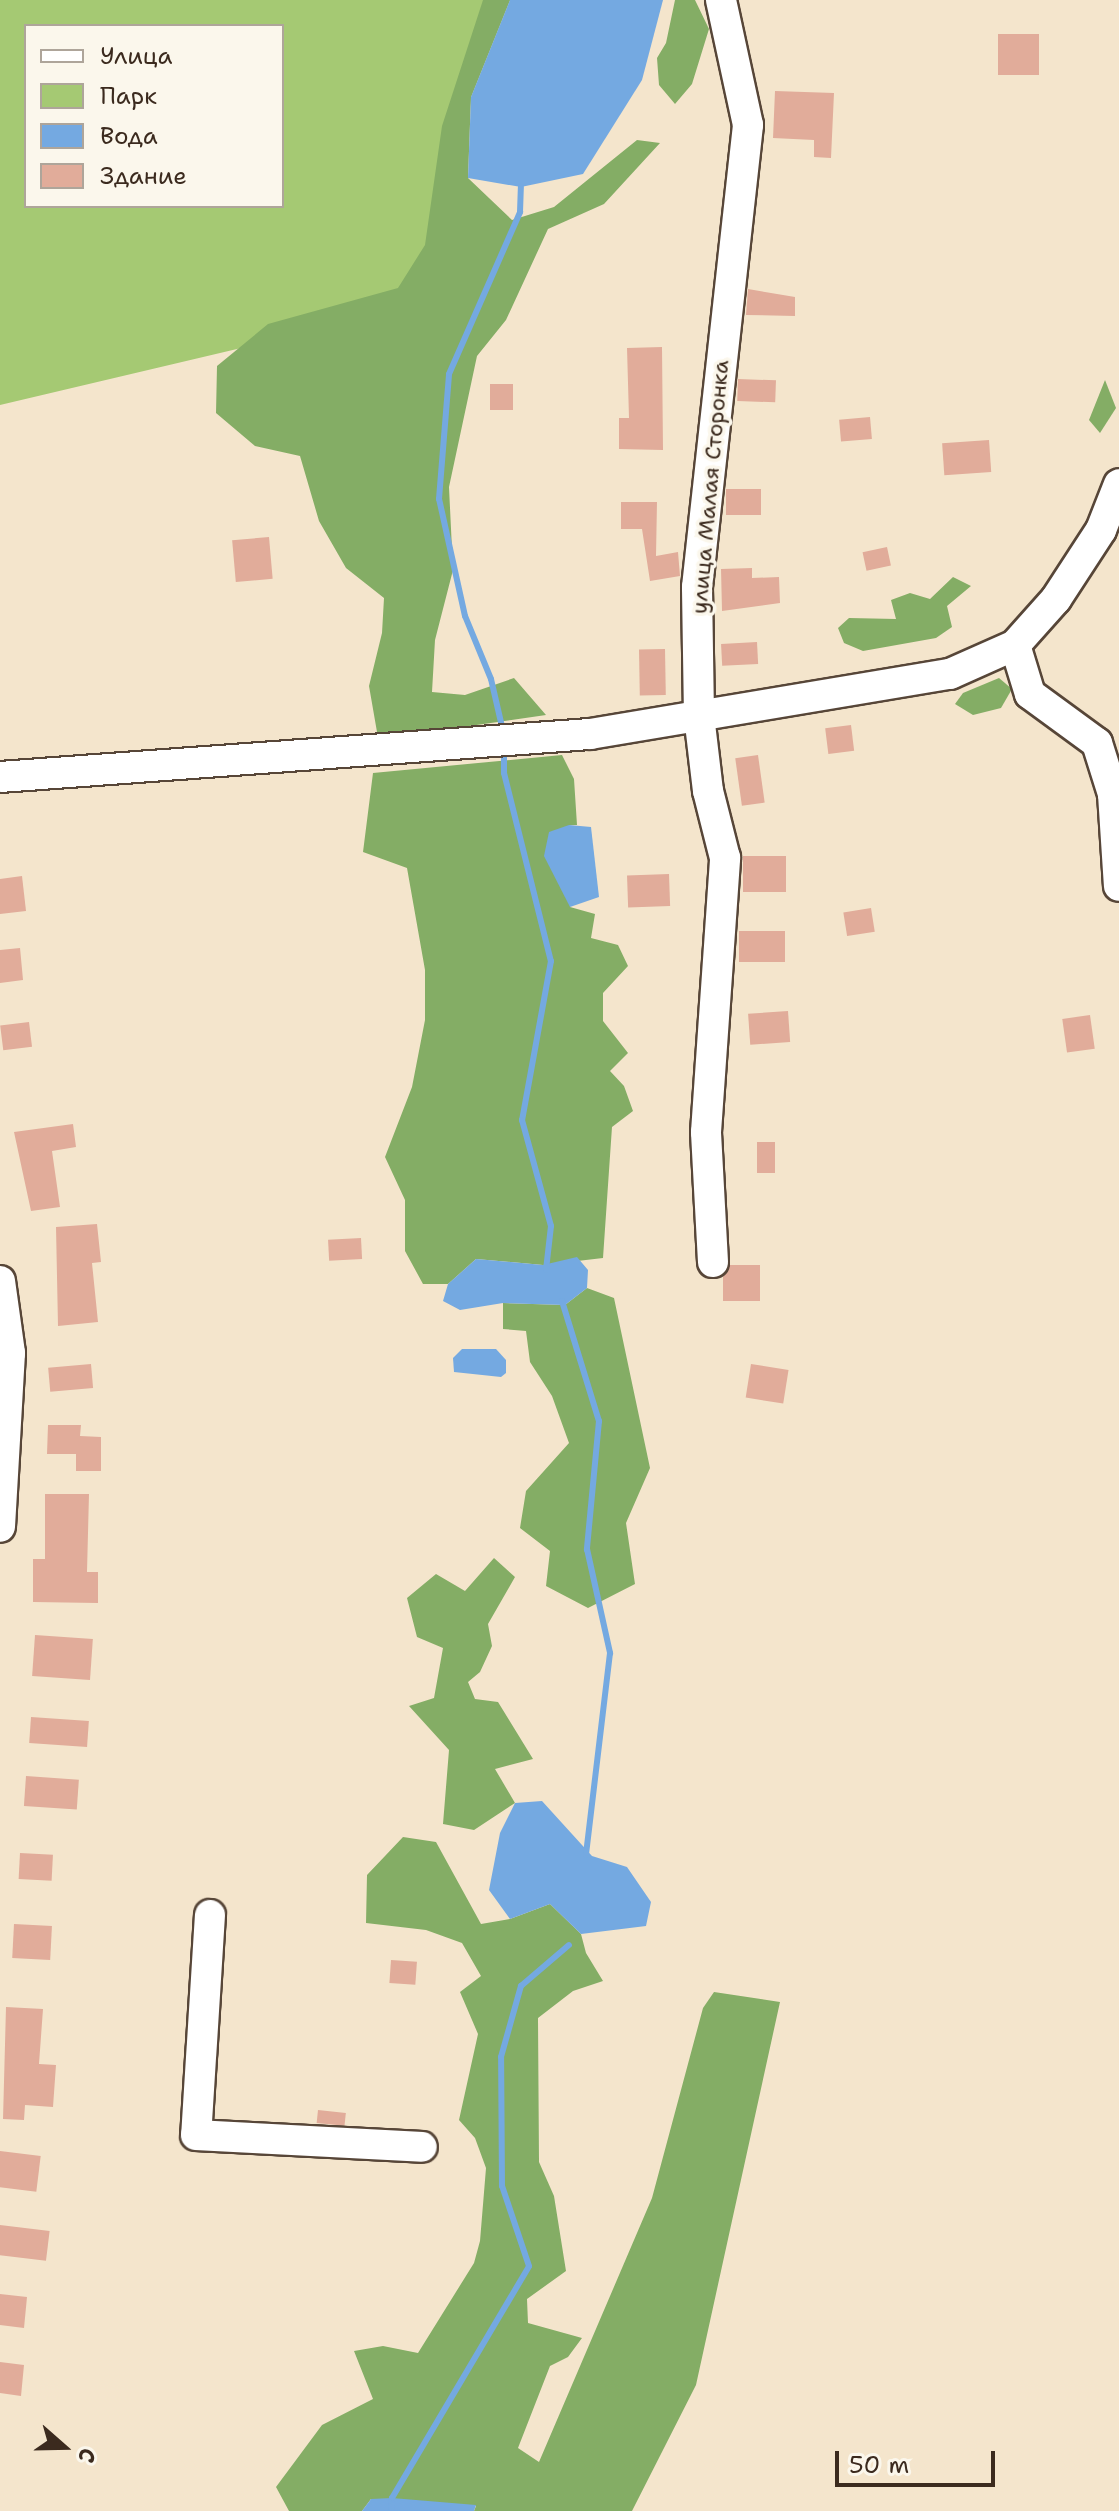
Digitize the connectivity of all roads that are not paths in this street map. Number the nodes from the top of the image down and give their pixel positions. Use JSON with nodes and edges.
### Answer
{"nodes":[{"id":1,"x":721,"y":0,"type":"edge"},
{"id":2,"x":1119,"y":484,"type":"edge"},
{"id":3,"x":1015,"y":645,"type":"junction"},
{"id":4,"x":699,"y":716,"type":"junction"},
{"id":5,"x":0,"y":777,"type":"edge"},
{"id":6,"x":1116,"y":794,"type":"edge"},
{"id":7,"x":1119,"y":886,"type":"edge"},
{"id":8,"x":713,"y":1262,"type":"dead end"},
{"id":9,"x":0,"y":1281,"type":"edge"},
{"id":10,"x":0,"y":1527,"type":"edge"},
{"id":11,"x":210,"y":1915,"type":"dead end"},
{"id":12,"x":422,"y":2147,"type":"dead end"}],
"edges":[{"from":1,"to":4,"type":"street","name":"улица Малая Сторонка"},
{"from":2,"to":3,"type":"street"},
{"from":3,"to":4,"type":"street"},
{"from":3,"to":6,"type":"street"},
{"from":4,"to":5,"type":"street"},
{"from":4,"to":8,"type":"street","name":"улица Малая Сторонка"},
{"from":6,"to":7,"type":"street"},
{"from":9,"to":10,"type":"street"},
{"from":11,"to":12,"type":"street"}]}
